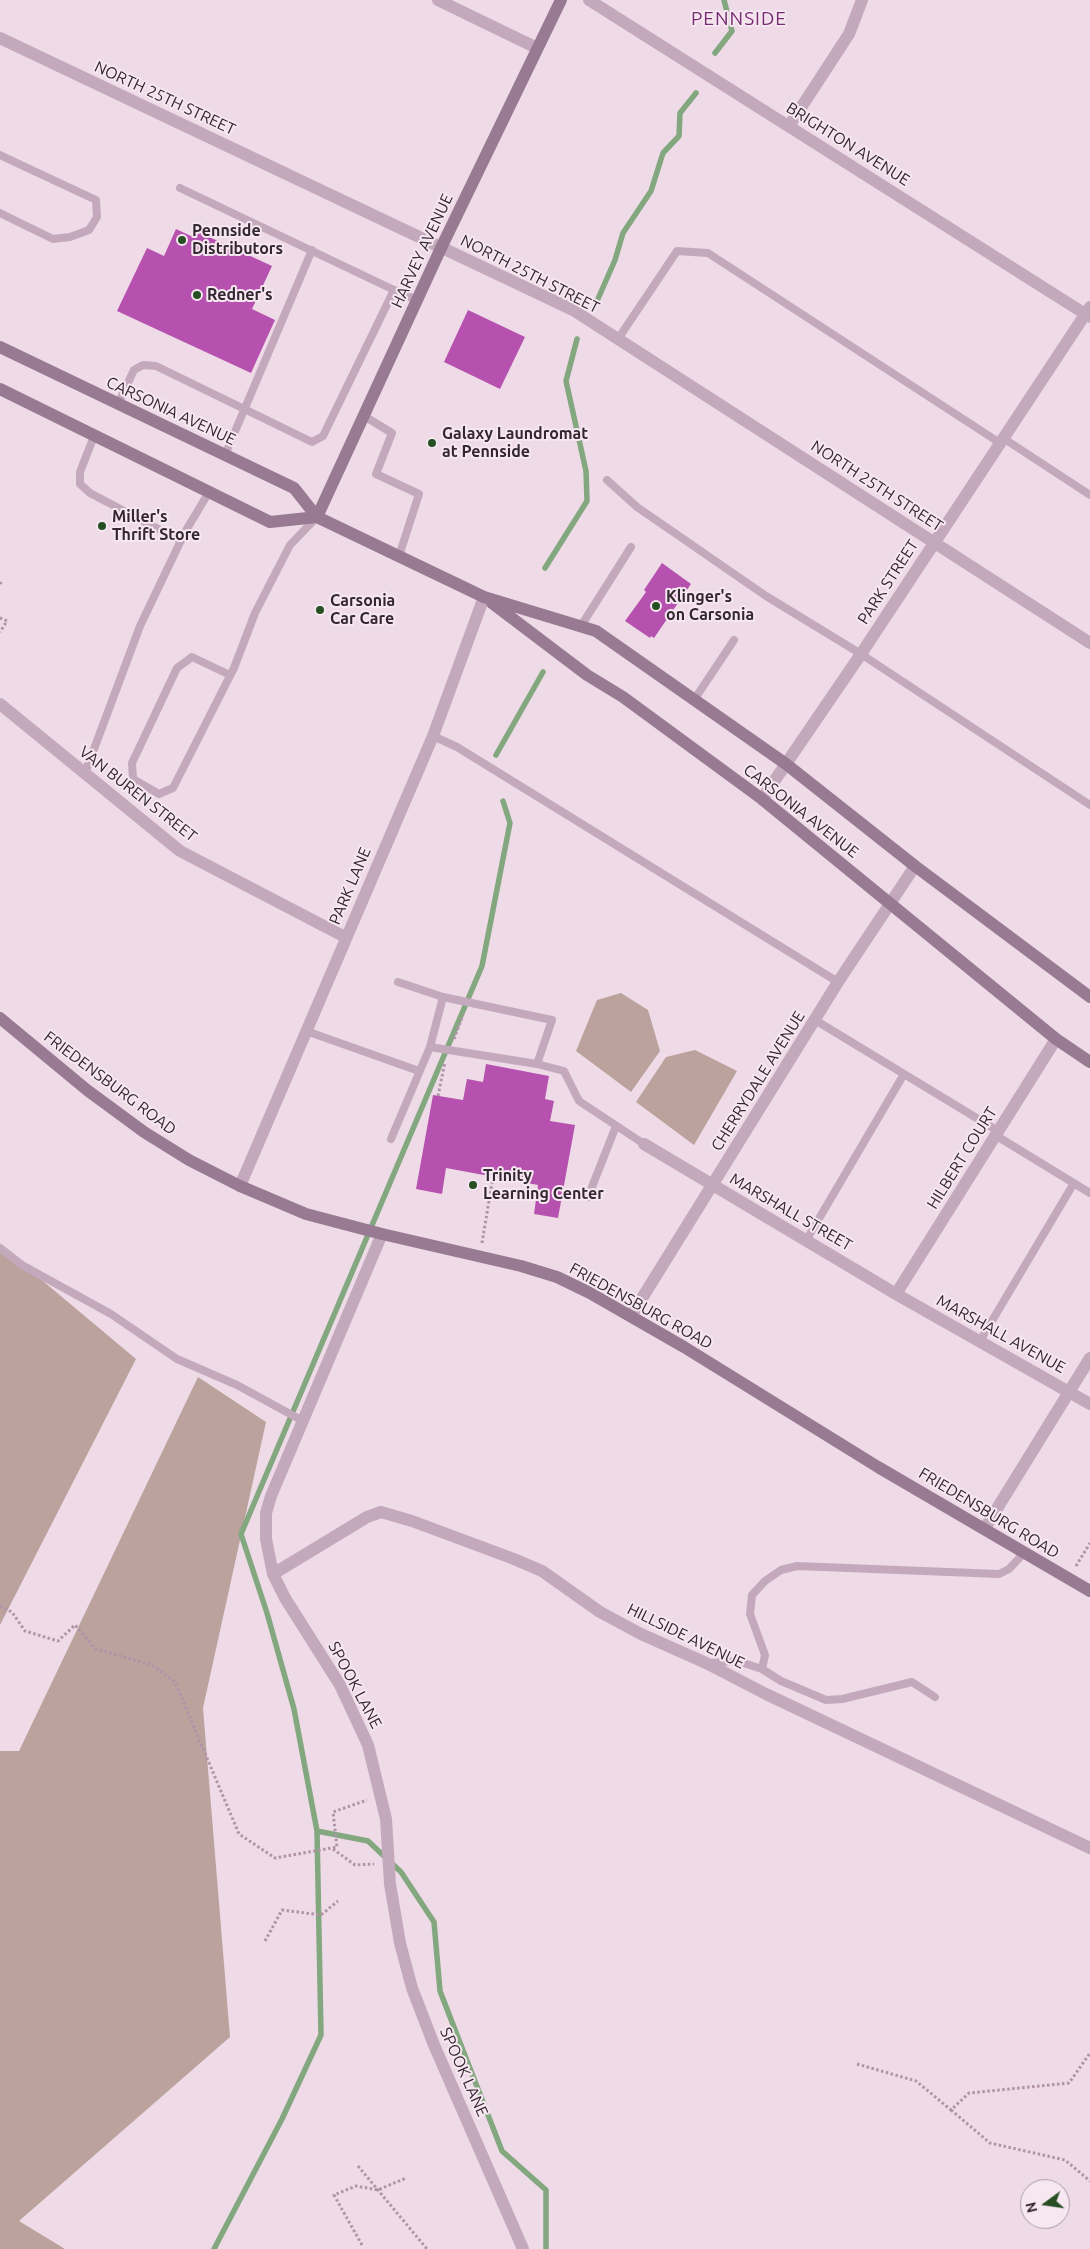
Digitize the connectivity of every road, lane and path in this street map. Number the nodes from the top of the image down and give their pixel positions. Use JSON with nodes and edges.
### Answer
{"nodes":[{"id":1,"x":438,"y":0,"type":"edge"},
{"id":2,"x":561,"y":0,"type":"edge"},
{"id":3,"x":589,"y":0,"type":"edge"},
{"id":4,"x":862,"y":0,"type":"edge"},
{"id":5,"x":0,"y":38,"type":"edge"},
{"id":6,"x":537,"y":48,"type":"junction"},
{"id":7,"x":789,"y":126,"type":"junction"},
{"id":8,"x":0,"y":155,"type":"edge"},
{"id":9,"x":180,"y":188,"type":"dead end"},
{"id":10,"x":0,"y":213,"type":"edge"},
{"id":11,"x":441,"y":248,"type":"junction"},
{"id":12,"x":312,"y":250,"type":"junction"},
{"id":13,"x":394,"y":290,"type":"junction"},
{"id":14,"x":417,"y":300,"type":"junction"},
{"id":15,"x":1089,"y":313,"type":"edge"},
{"id":16,"x":618,"y":339,"type":"junction"},
{"id":17,"x":0,"y":347,"type":"edge"},
{"id":18,"x":0,"y":389,"type":"edge"},
{"id":19,"x":118,"y":404,"type":"junction"},
{"id":20,"x":244,"y":407,"type":"junction"},
{"id":21,"x":364,"y":416,"type":"junction"},
{"id":22,"x":94,"y":436,"type":"junction"},
{"id":23,"x":1001,"y":440,"type":"junction"},
{"id":24,"x":225,"y":454,"type":"junction"},
{"id":25,"x":607,"y":480,"type":"dead end"},
{"id":26,"x":209,"y":492,"type":"junction"},
{"id":27,"x":1090,"y":495,"type":"edge"},
{"id":28,"x":317,"y":517,"type":"junction"},
{"id":29,"x":181,"y":541,"type":"junction"},
{"id":30,"x":934,"y":542,"type":"junction"},
{"id":31,"x":631,"y":547,"type":"dead end"},
{"id":32,"x":399,"y":556,"type":"junction"},
{"id":33,"x":484,"y":597,"type":"junction"},
{"id":34,"x":0,"y":618,"type":"edge"},
{"id":35,"x":581,"y":626,"type":"junction"},
{"id":36,"x":0,"y":632,"type":"edge"},
{"id":37,"x":734,"y":640,"type":"dead end"},
{"id":38,"x":1090,"y":643,"type":"edge"},
{"id":39,"x":861,"y":654,"type":"junction"},
{"id":40,"x":230,"y":676,"type":"junction"},
{"id":41,"x":694,"y":700,"type":"junction"},
{"id":42,"x":0,"y":704,"type":"edge"},
{"id":43,"x":433,"y":736,"type":"junction"},
{"id":44,"x":786,"y":764,"type":"junction"},
{"id":45,"x":85,"y":773,"type":"junction"},
{"id":46,"x":762,"y":799,"type":"junction"},
{"id":47,"x":1090,"y":805,"type":"edge"},
{"id":48,"x":916,"y":866,"type":"junction"},
{"id":49,"x":890,"y":903,"type":"junction"},
{"id":50,"x":345,"y":937,"type":"junction"},
{"id":51,"x":398,"y":982,"type":"dead end"},
{"id":52,"x":838,"y":982,"type":"junction"},
{"id":53,"x":443,"y":997,"type":"junction"},
{"id":54,"x":1090,"y":997,"type":"edge"},
{"id":55,"x":464,"y":1014,"type":"dead end"},
{"id":56,"x":0,"y":1018,"type":"edge"},
{"id":57,"x":815,"y":1020,"type":"junction"},
{"id":58,"x":306,"y":1031,"type":"junction"},
{"id":59,"x":1056,"y":1039,"type":"junction"},
{"id":60,"x":454,"y":1040,"type":"dead end"},
{"id":61,"x":430,"y":1047,"type":"junction"},
{"id":62,"x":447,"y":1058,"type":"dead end"},
{"id":63,"x":1090,"y":1062,"type":"edge"},
{"id":64,"x":536,"y":1064,"type":"junction"},
{"id":65,"x":419,"y":1071,"type":"junction"},
{"id":66,"x":904,"y":1074,"type":"junction"},
{"id":67,"x":438,"y":1096,"type":"dead end"},
{"id":68,"x":616,"y":1126,"type":"junction"},
{"id":69,"x":997,"y":1133,"type":"junction"},
{"id":70,"x":391,"y":1139,"type":"dead end"},
{"id":71,"x":644,"y":1144,"type":"joint"},
{"id":72,"x":493,"y":1177,"type":"dead end"},
{"id":73,"x":1074,"y":1183,"type":"junction"},
{"id":74,"x":240,"y":1186,"type":"junction"},
{"id":75,"x":712,"y":1186,"type":"junction"},
{"id":76,"x":1090,"y":1193,"type":"edge"},
{"id":77,"x":588,"y":1197,"type":"dead end"},
{"id":78,"x":382,"y":1234,"type":"junction"},
{"id":79,"x":807,"y":1239,"type":"junction"},
{"id":80,"x":0,"y":1248,"type":"edge"},
{"id":81,"x":480,"y":1257,"type":"junction"},
{"id":82,"x":896,"y":1294,"type":"junction"},
{"id":83,"x":631,"y":1316,"type":"junction"},
{"id":84,"x":980,"y":1341,"type":"junction"},
{"id":85,"x":1090,"y":1358,"type":"edge"},
{"id":86,"x":1069,"y":1392,"type":"junction"},
{"id":87,"x":1090,"y":1404,"type":"edge"},
{"id":88,"x":304,"y":1421,"type":"junction"},
{"id":89,"x":985,"y":1528,"type":"junction"},
{"id":90,"x":1090,"y":1543,"type":"edge"},
{"id":91,"x":1024,"y":1553,"type":"junction"},
{"id":92,"x":273,"y":1574,"type":"junction"},
{"id":93,"x":1069,"y":1579,"type":"junction"},
{"id":94,"x":1090,"y":1591,"type":"edge"},
{"id":95,"x":0,"y":1606,"type":"edge"},
{"id":96,"x":706,"y":1663,"type":"junction"},
{"id":97,"x":762,"y":1669,"type":"junction"},
{"id":98,"x":935,"y":1697,"type":"dead end"},
{"id":99,"x":381,"y":1795,"type":"junction"},
{"id":100,"x":332,"y":1848,"type":"junction"},
{"id":101,"x":1090,"y":1848,"type":"edge"},
{"id":102,"x":378,"y":1864,"type":"dead end"},
{"id":103,"x":338,"y":1901,"type":"dead end"},
{"id":104,"x":265,"y":1941,"type":"dead end"},
{"id":105,"x":1090,"y":2053,"type":"edge"},
{"id":106,"x":857,"y":2064,"type":"dead end"},
{"id":107,"x":951,"y":2110,"type":"junction"},
{"id":108,"x":358,"y":2166,"type":"dead end"},
{"id":109,"x":406,"y":2178,"type":"dead end"},
{"id":110,"x":1090,"y":2181,"type":"edge"},
{"id":111,"x":378,"y":2190,"type":"junction"},
{"id":112,"x":362,"y":2245,"type":"dead end"},
{"id":113,"x":427,"y":2249,"type":"edge"},
{"id":114,"x":523,"y":2249,"type":"edge"}],
"edges":[{"from":1,"to":6,"type":"street"},
{"from":2,"to":6,"type":"street","name":"HARVEY AVENUE"},
{"from":3,"to":7,"type":"street","name":"BRIGHTON AVENUE"},
{"from":4,"to":7,"type":"street"},
{"from":5,"to":11,"type":"street","name":"NORTH 25TH STREET"},
{"from":6,"to":11,"type":"street","name":"HARVEY AVENUE"},
{"from":7,"to":15,"type":"street","name":"BRIGHTON AVENUE"},
{"from":8,"to":10,"type":"lane"},
{"from":9,"to":12,"type":"lane"},
{"from":11,"to":14,"type":"street","name":"HARVEY AVENUE"},
{"from":11,"to":16,"type":"street","name":"NORTH 25TH STREET"},
{"from":12,"to":13,"type":"lane"},
{"from":12,"to":20,"type":"lane"},
{"from":13,"to":14,"type":"lane"},
{"from":13,"to":20,"type":"lane"},
{"from":14,"to":21,"type":"street","name":"HARVEY AVENUE"},
{"from":15,"to":23,"type":"street","name":"PARK STREET"},
{"from":16,"to":23,"type":"lane"},
{"from":16,"to":30,"type":"street","name":"NORTH 25TH STREET"},
{"from":17,"to":19,"type":"street","name":"CARSONIA AVENUE"},
{"from":18,"to":22,"type":"street"},
{"from":19,"to":20,"type":"lane"},
{"from":19,"to":24,"type":"street","name":"CARSONIA AVENUE"},
{"from":20,"to":24,"type":"lane"},
{"from":21,"to":28,"type":"street","name":"HARVEY AVENUE"},
{"from":21,"to":32,"type":"lane"},
{"from":22,"to":26,"type":"street"},
{"from":22,"to":29,"type":"lane"},
{"from":23,"to":27,"type":"lane"},
{"from":23,"to":30,"type":"street","name":"PARK STREET"},
{"from":24,"to":28,"type":"street","name":"CARSONIA AVENUE"},
{"from":25,"to":39,"type":"lane"},
{"from":26,"to":28,"type":"street"},
{"from":26,"to":29,"type":"lane"},
{"from":28,"to":32,"type":"street","name":"CARSONIA AVENUE"},
{"from":28,"to":40,"type":"lane"},
{"from":29,"to":45,"type":"lane"},
{"from":30,"to":38,"type":"street","name":"NORTH 25TH STREET"},
{"from":30,"to":39,"type":"street","name":"PARK STREET"},
{"from":31,"to":35,"type":"lane"},
{"from":32,"to":33,"type":"street","name":"CARSONIA AVENUE"},
{"from":33,"to":35,"type":"street","name":"CARSONIA AVENUE"},
{"from":33,"to":43,"type":"street","name":"PARK LANE"},
{"from":33,"to":46,"type":"street","name":"CARSONIA AVENUE"},
{"from":34,"to":36,"type":"path"},
{"from":35,"to":41,"type":"street","name":"CARSONIA AVENUE"},
{"from":37,"to":41,"type":"lane"},
{"from":39,"to":44,"type":"street","name":"PARK STREET"},
{"from":39,"to":47,"type":"lane"},
{"from":40,"to":40,"type":"lane"},
{"from":41,"to":44,"type":"street","name":"CARSONIA AVENUE"},
{"from":42,"to":45,"type":"street","name":"VAN BUREN STREET"},
{"from":43,"to":50,"type":"street","name":"PARK LANE"},
{"from":43,"to":52,"type":"lane"},
{"from":44,"to":46,"type":"street","name":"PARK STREET"},
{"from":44,"to":48,"type":"street","name":"CARSONIA AVENUE"},
{"from":45,"to":50,"type":"street","name":"VAN BUREN STREET"},
{"from":46,"to":49,"type":"street","name":"CARSONIA AVENUE"},
{"from":48,"to":49,"type":"street","name":"CHERRYDALE AVENUE"},
{"from":48,"to":54,"type":"street","name":"CARSONIA AVENUE"},
{"from":49,"to":52,"type":"street","name":"CHERRYDALE AVENUE"},
{"from":49,"to":59,"type":"street","name":"CARSONIA AVENUE"},
{"from":50,"to":58,"type":"street","name":"PARK LANE"},
{"from":51,"to":53,"type":"lane"},
{"from":52,"to":57,"type":"street","name":"CHERRYDALE AVENUE"},
{"from":53,"to":61,"type":"lane"},
{"from":53,"to":64,"type":"lane"},
{"from":55,"to":60,"type":"path"},
{"from":56,"to":74,"type":"street","name":"FRIEDENSBURG ROAD"},
{"from":57,"to":66,"type":"lane"},
{"from":57,"to":75,"type":"street","name":"CHERRYDALE AVENUE"},
{"from":58,"to":65,"type":"lane"},
{"from":58,"to":74,"type":"street","name":"PARK LANE"},
{"from":59,"to":63,"type":"street","name":"CARSONIA AVENUE"},
{"from":59,"to":69,"type":"street","name":"HILBERT COURT"},
{"from":61,"to":64,"type":"lane"},
{"from":61,"to":65,"type":"lane"},
{"from":62,"to":67,"type":"path"},
{"from":64,"to":68,"type":"lane"},
{"from":65,"to":70,"type":"lane"},
{"from":66,"to":69,"type":"lane"},
{"from":66,"to":79,"type":"lane"},
{"from":68,"to":71,"type":"lane"},
{"from":68,"to":77,"type":"lane"},
{"from":69,"to":73,"type":"lane"},
{"from":69,"to":82,"type":"street","name":"HILBERT COURT"},
{"from":71,"to":75,"type":"street","name":"MARSHALL STREET"},
{"from":72,"to":81,"type":"path"},
{"from":73,"to":76,"type":"lane"},
{"from":73,"to":84,"type":"lane"},
{"from":74,"to":78,"type":"street","name":"FRIEDENSBURG ROAD"},
{"from":75,"to":79,"type":"street","name":"MARSHALL STREET"},
{"from":75,"to":83,"type":"street","name":"CHERRYDALE AVENUE"},
{"from":78,"to":81,"type":"street","name":"FRIEDENSBURG ROAD"},
{"from":78,"to":88,"type":"street","name":"SPOOK LANE"},
{"from":79,"to":82,"type":"street","name":"MARSHALL STREET"},
{"from":80,"to":88,"type":"lane"},
{"from":81,"to":83,"type":"street","name":"FRIEDENSBURG ROAD"},
{"from":82,"to":84,"type":"street","name":"MARSHALL AVENUE"},
{"from":83,"to":89,"type":"street","name":"FRIEDENSBURG ROAD"},
{"from":84,"to":86,"type":"street","name":"MARSHALL AVENUE"},
{"from":85,"to":86,"type":"street"},
{"from":86,"to":87,"type":"street","name":"MARSHALL AVENUE"},
{"from":86,"to":89,"type":"street"},
{"from":88,"to":92,"type":"street","name":"SPOOK LANE"},
{"from":89,"to":91,"type":"street","name":"FRIEDENSBURG ROAD"},
{"from":90,"to":93,"type":"path"},
{"from":91,"to":93,"type":"street","name":"FRIEDENSBURG ROAD"},
{"from":91,"to":97,"type":"lane"},
{"from":92,"to":96,"type":"street","name":"HILLSIDE AVENUE"},
{"from":92,"to":99,"type":"street","name":"SPOOK LANE"},
{"from":93,"to":94,"type":"street","name":"FRIEDENSBURG ROAD"},
{"from":95,"to":100,"type":"path"},
{"from":96,"to":97,"type":"lane"},
{"from":96,"to":101,"type":"street","name":"HILLSIDE AVENUE"},
{"from":97,"to":98,"type":"lane"},
{"from":99,"to":100,"type":"path"},
{"from":99,"to":114,"type":"street","name":"SPOOK LANE"},
{"from":100,"to":102,"type":"path"},
{"from":103,"to":104,"type":"path"},
{"from":105,"to":107,"type":"path"},
{"from":106,"to":107,"type":"path"},
{"from":107,"to":110,"type":"path"},
{"from":108,"to":111,"type":"path"},
{"from":109,"to":111,"type":"path"},
{"from":111,"to":112,"type":"path"},
{"from":111,"to":113,"type":"path"}]}
